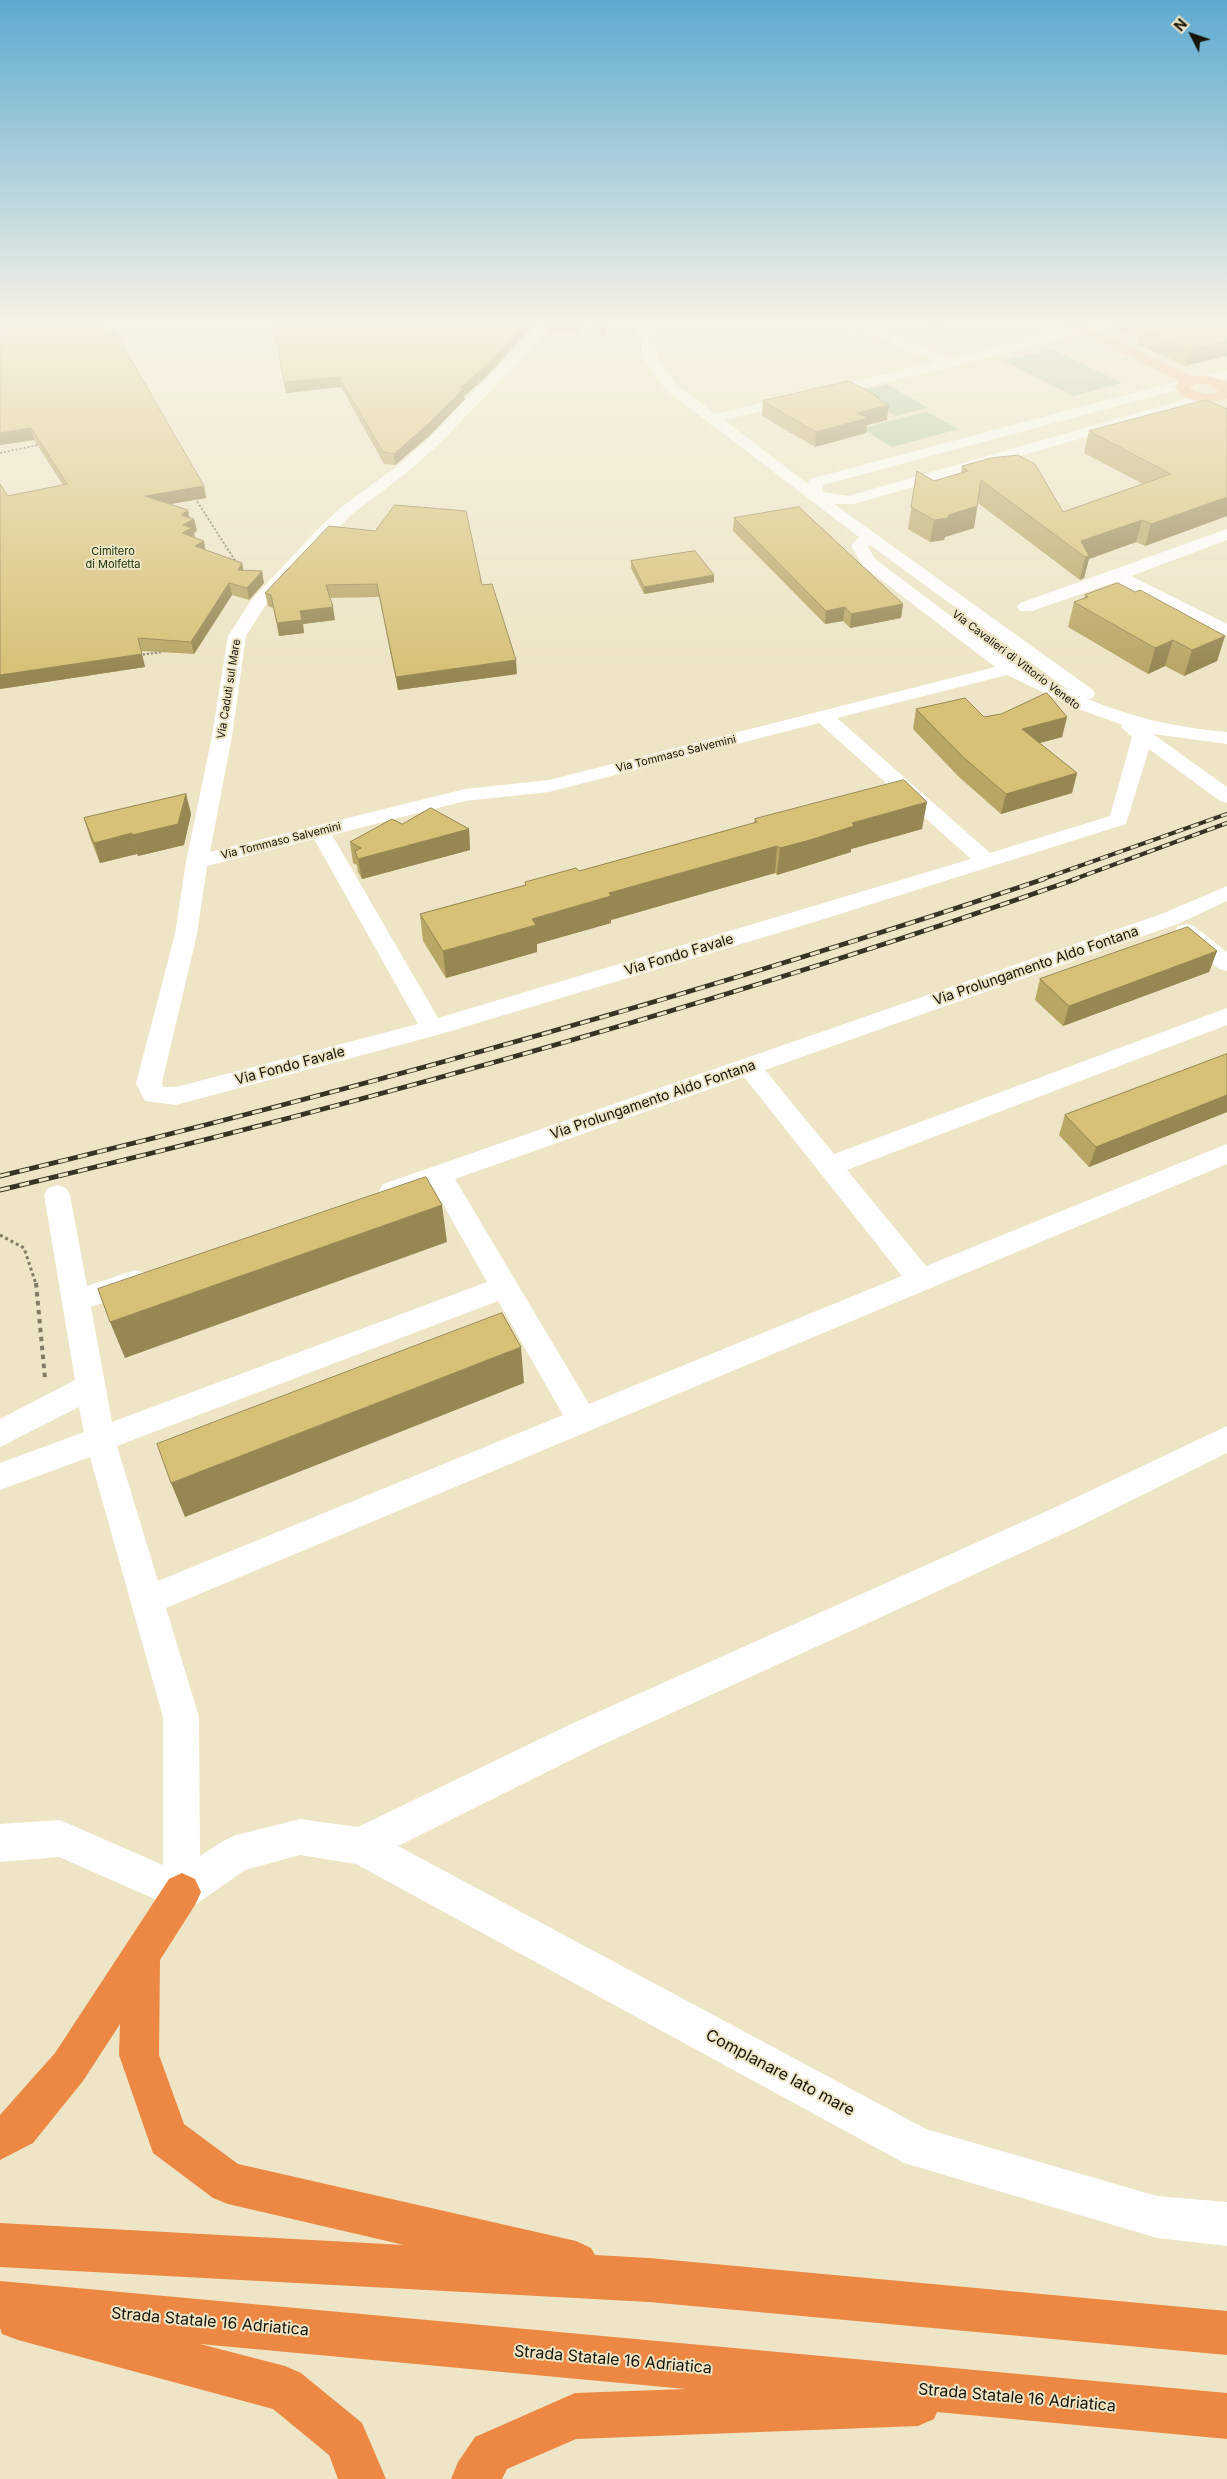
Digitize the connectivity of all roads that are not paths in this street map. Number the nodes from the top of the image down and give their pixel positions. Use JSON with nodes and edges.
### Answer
{"nodes":[{"id":1,"x":434,"y":441,"type":"edge"},
{"id":2,"x":740,"y":441,"type":"edge"},
{"id":3,"x":970,"y":441,"type":"edge"},
{"id":4,"x":1059,"y":441,"type":"edge"},
{"id":5,"x":814,"y":496,"type":"junction"},
{"id":6,"x":1227,"y":534,"type":"edge"},
{"id":7,"x":865,"y":540,"type":"junction"},
{"id":8,"x":891,"y":557,"type":"junction"},
{"id":9,"x":1117,"y":576,"type":"junction"},
{"id":10,"x":1026,"y":607,"type":"dead end"},
{"id":11,"x":1227,"y":631,"type":"edge"},
{"id":12,"x":1009,"y":669,"type":"junction"},
{"id":13,"x":823,"y":716,"type":"junction"},
{"id":14,"x":1145,"y":727,"type":"junction"},
{"id":15,"x":1227,"y":738,"type":"edge"},
{"id":16,"x":1227,"y":797,"type":"edge"},
{"id":17,"x":1227,"y":814,"type":"edge"},
{"id":18,"x":320,"y":832,"type":"junction"},
{"id":19,"x":986,"y":861,"type":"junction"},
{"id":20,"x":196,"y":862,"type":"junction"},
{"id":21,"x":1227,"y":893,"type":"edge"},
{"id":22,"x":1172,"y":918,"type":"junction"},
{"id":23,"x":1227,"y":964,"type":"edge"},
{"id":24,"x":1227,"y":1016,"type":"edge"},
{"id":25,"x":432,"y":1028,"type":"junction"},
{"id":26,"x":749,"y":1067,"type":"junction"},
{"id":27,"x":149,"y":1083,"type":"joint"},
{"id":28,"x":1227,"y":1153,"type":"edge"},
{"id":29,"x":829,"y":1166,"type":"junction"},
{"id":30,"x":439,"y":1174,"type":"junction"},
{"id":31,"x":57,"y":1195,"type":"dead end"},
{"id":32,"x":374,"y":1197,"type":"edge"},
{"id":33,"x":161,"y":1272,"type":"edge"},
{"id":34,"x":921,"y":1280,"type":"junction"},
{"id":35,"x":504,"y":1287,"type":"junction"},
{"id":36,"x":77,"y":1301,"type":"junction"},
{"id":37,"x":92,"y":1386,"type":"junction"},
{"id":38,"x":582,"y":1420,"type":"junction"},
{"id":39,"x":0,"y":1434,"type":"edge"},
{"id":40,"x":100,"y":1439,"type":"junction"},
{"id":41,"x":1227,"y":1439,"type":"edge"},
{"id":42,"x":0,"y":1477,"type":"edge"},
{"id":43,"x":146,"y":1601,"type":"junction"},
{"id":44,"x":0,"y":1843,"type":"edge"},
{"id":45,"x":360,"y":1846,"type":"junction"},
{"id":46,"x":182,"y":1892,"type":"junction"},
{"id":47,"x":141,"y":1954,"type":"junction"},
{"id":48,"x":0,"y":2139,"type":"edge"},
{"id":49,"x":1227,"y":2224,"type":"edge"},
{"id":50,"x":0,"y":2244,"type":"edge"},
{"id":51,"x":648,"y":2280,"type":"junction"},
{"id":52,"x":0,"y":2303,"type":"edge"},
{"id":53,"x":0,"y":2313,"type":"edge"},
{"id":54,"x":1227,"y":2333,"type":"edge"},
{"id":55,"x":1029,"y":2400,"type":"junction"},
{"id":56,"x":1227,"y":2416,"type":"edge"},
{"id":57,"x":362,"y":2479,"type":"edge"},
{"id":58,"x":475,"y":2479,"type":"edge"}],
"edges":[{"from":1,"to":20,"type":"street","name":"Via Caduti sul Mare"},
{"from":2,"to":5,"type":"street","name":"Via Cavalieri di Vittorio Veneto"},
{"from":3,"to":5,"type":"street"},
{"from":4,"to":5,"type":"street"},
{"from":5,"to":7,"type":"street","name":"Via Cavalieri di Vittorio Veneto"},
{"from":5,"to":8,"type":"street","name":"Via Cavalieri di Vittorio Veneto"},
{"from":6,"to":9,"type":"street"},
{"from":7,"to":8,"type":"street","name":"Via Cavalieri di Vittorio Veneto"},
{"from":7,"to":12,"type":"street"},
{"from":8,"to":16,"type":"street","name":"Via Cavalieri di Vittorio Veneto"},
{"from":8,"to":17,"type":"street","name":"Via Cavalieri di Vittorio Veneto"},
{"from":9,"to":10,"type":"street"},
{"from":9,"to":11,"type":"street"},
{"from":12,"to":13,"type":"street","name":"Via Tommaso Salvemini"},
{"from":12,"to":14,"type":"street"},
{"from":13,"to":18,"type":"street","name":"Via Tommaso Salvemini"},
{"from":13,"to":19,"type":"street"},
{"from":14,"to":15,"type":"street"},
{"from":14,"to":19,"type":"street","name":"Via Fondo Favale"},
{"from":18,"to":20,"type":"street","name":"Via Tommaso Salvemini"},
{"from":18,"to":25,"type":"street"},
{"from":19,"to":25,"type":"street","name":"Via Fondo Favale"},
{"from":20,"to":27,"type":"street","name":"Via Caduti sul Mare"},
{"from":21,"to":22,"type":"street","name":"Via Prolungamento Aldo Fontana"},
{"from":22,"to":23,"type":"street"},
{"from":22,"to":26,"type":"street","name":"Via Prolungamento Aldo Fontana"},
{"from":24,"to":29,"type":"street"},
{"from":25,"to":27,"type":"street","name":"Via Fondo Favale"},
{"from":26,"to":29,"type":"street"},
{"from":26,"to":30,"type":"street","name":"Via Prolungamento Aldo Fontana"},
{"from":28,"to":34,"type":"street"},
{"from":29,"to":34,"type":"street"},
{"from":30,"to":32,"type":"street","name":"Via Prolungamento Aldo Fontana"},
{"from":30,"to":35,"type":"street"},
{"from":31,"to":36,"type":"street"},
{"from":33,"to":36,"type":"street"},
{"from":34,"to":38,"type":"street"},
{"from":35,"to":38,"type":"street"},
{"from":35,"to":40,"type":"street"},
{"from":36,"to":37,"type":"street"},
{"from":37,"to":39,"type":"street"},
{"from":37,"to":40,"type":"street"},
{"from":38,"to":43,"type":"street"},
{"from":40,"to":42,"type":"street"},
{"from":40,"to":43,"type":"street"},
{"from":41,"to":45,"type":"street"},
{"from":43,"to":46,"type":"street"},
{"from":44,"to":46,"type":"street"},
{"from":45,"to":46,"type":"street"},
{"from":45,"to":49,"type":"street","name":"Complanare lato mare"},
{"from":46,"to":47,"type":"highway"},
{"from":47,"to":48,"type":"highway"},
{"from":47,"to":51,"type":"highway"},
{"from":50,"to":51,"type":"highway"},
{"from":51,"to":54,"type":"highway"},
{"from":52,"to":55,"type":"highway","name":"Strada Statale 16 Adriatica"},
{"from":53,"to":57,"type":"highway"},
{"from":55,"to":56,"type":"highway","name":"Strada Statale 16 Adriatica"},
{"from":55,"to":58,"type":"highway"}]}
